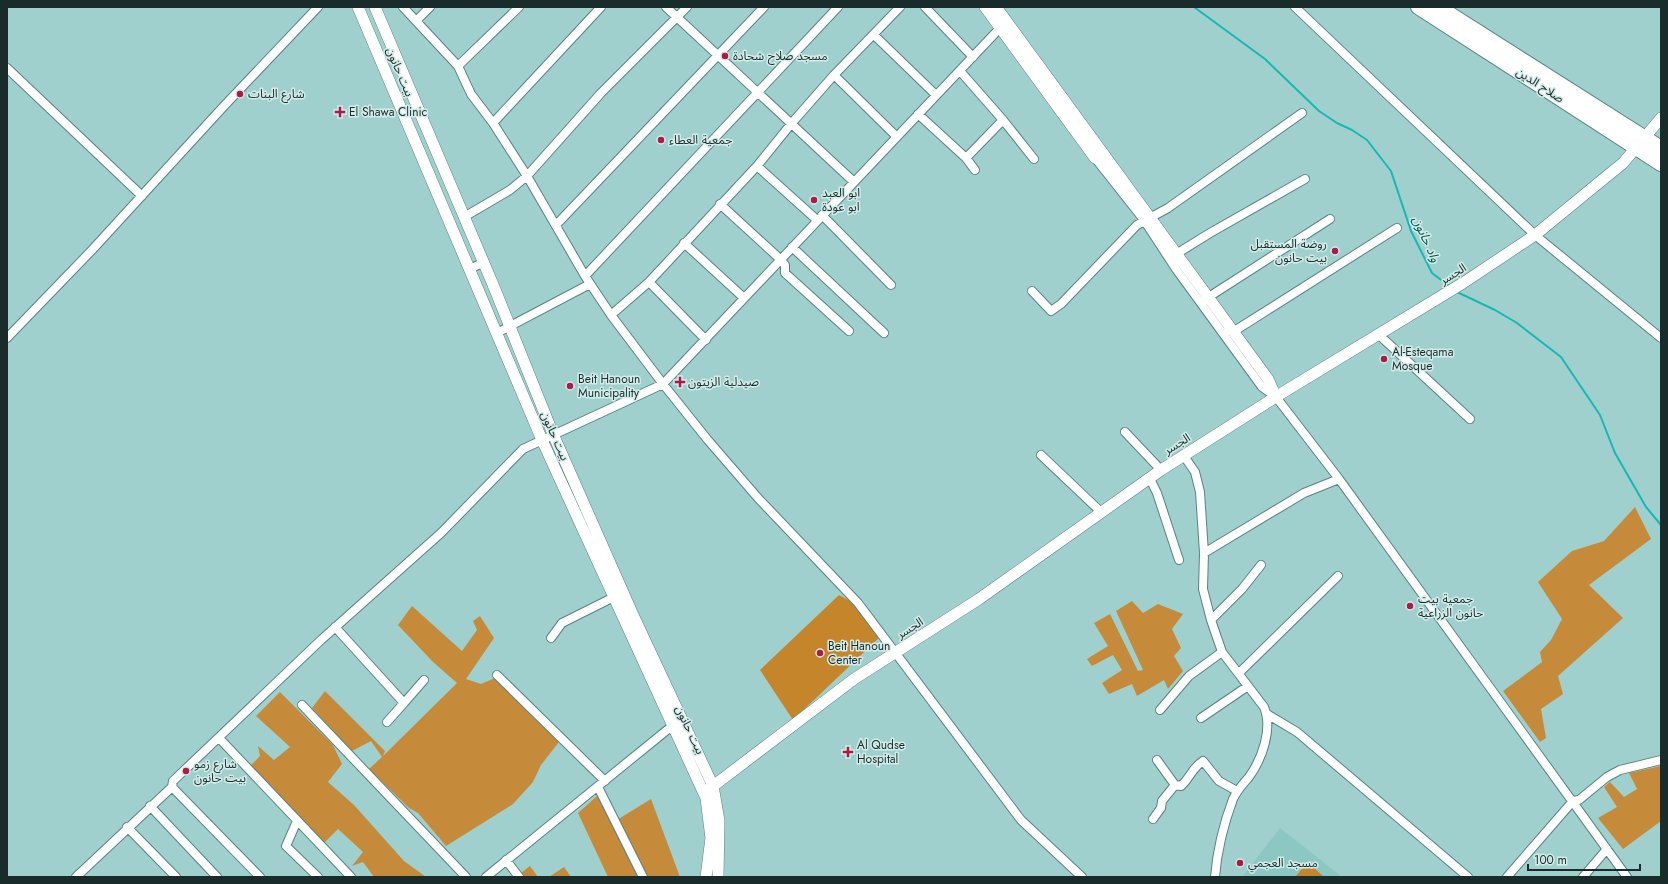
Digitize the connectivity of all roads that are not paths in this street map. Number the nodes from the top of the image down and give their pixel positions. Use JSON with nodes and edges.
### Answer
{"nodes":[{"id":1,"x":318,"y":7,"type":"edge"},
{"id":2,"x":358,"y":7,"type":"edge"},
{"id":3,"x":375,"y":7,"type":"edge"},
{"id":4,"x":403,"y":7,"type":"edge"},
{"id":5,"x":430,"y":7,"type":"edge"},
{"id":6,"x":519,"y":7,"type":"edge"},
{"id":7,"x":601,"y":7,"type":"edge"},
{"id":8,"x":666,"y":7,"type":"edge"},
{"id":9,"x":687,"y":7,"type":"edge"},
{"id":10,"x":764,"y":7,"type":"edge"},
{"id":11,"x":838,"y":7,"type":"edge"},
{"id":12,"x":900,"y":7,"type":"edge"},
{"id":13,"x":925,"y":7,"type":"edge"},
{"id":14,"x":985,"y":7,"type":"edge"},
{"id":15,"x":996,"y":7,"type":"edge"},
{"id":16,"x":1296,"y":7,"type":"edge"},
{"id":17,"x":1418,"y":7,"type":"edge"},
{"id":18,"x":1439,"y":7,"type":"edge"},
{"id":19,"x":677,"y":17,"type":"junction"},
{"id":20,"x":417,"y":20,"type":"junction"},
{"id":21,"x":1000,"y":28,"type":"junction"},
{"id":22,"x":874,"y":35,"type":"junction"},
{"id":23,"x":718,"y":56,"type":"junction"},
{"id":24,"x":973,"y":57,"type":"junction"},
{"id":25,"x":458,"y":66,"type":"junction"},
{"id":26,"x":7,"y":68,"type":"edge"},
{"id":27,"x":960,"y":71,"type":"junction"},
{"id":28,"x":834,"y":76,"type":"junction"},
{"id":29,"x":757,"y":92,"type":"junction"},
{"id":30,"x":936,"y":96,"type":"junction"},
{"id":31,"x":1302,"y":113,"type":"dead end"},
{"id":32,"x":918,"y":114,"type":"junction"},
{"id":33,"x":1661,"y":118,"type":"edge"},
{"id":34,"x":1004,"y":120,"type":"junction"},
{"id":35,"x":493,"y":123,"type":"junction"},
{"id":36,"x":791,"y":124,"type":"junction"},
{"id":37,"x":896,"y":136,"type":"junction"},
{"id":38,"x":1640,"y":142,"type":"junction"},
{"id":39,"x":1661,"y":148,"type":"edge"},
{"id":40,"x":966,"y":158,"type":"junction"},
{"id":41,"x":1095,"y":158,"type":"joint"},
{"id":42,"x":1034,"y":159,"type":"dead end"},
{"id":43,"x":1661,"y":164,"type":"edge"},
{"id":44,"x":757,"y":166,"type":"junction"},
{"id":45,"x":975,"y":170,"type":"dead end"},
{"id":46,"x":527,"y":176,"type":"junction"},
{"id":47,"x":1305,"y":179,"type":"dead end"},
{"id":48,"x":854,"y":182,"type":"junction"},
{"id":49,"x":142,"y":196,"type":"junction"},
{"id":50,"x":720,"y":204,"type":"junction"},
{"id":51,"x":464,"y":217,"type":"junction"},
{"id":52,"x":819,"y":218,"type":"junction"},
{"id":53,"x":1147,"y":219,"type":"junction"},
{"id":54,"x":1330,"y":219,"type":"dead end"},
{"id":55,"x":556,"y":225,"type":"junction"},
{"id":56,"x":1397,"y":228,"type":"dead end"},
{"id":57,"x":1535,"y":235,"type":"junction"},
{"id":58,"x":684,"y":243,"type":"junction"},
{"id":59,"x":792,"y":247,"type":"junction"},
{"id":60,"x":1173,"y":256,"type":"junction"},
{"id":61,"x":780,"y":259,"type":"junction"},
{"id":62,"x":484,"y":262,"type":"junction"},
{"id":63,"x":470,"y":269,"type":"junction"},
{"id":64,"x":584,"y":276,"type":"junction"},
{"id":65,"x":649,"y":282,"type":"junction"},
{"id":66,"x":590,"y":284,"type":"junction"},
{"id":67,"x":891,"y":285,"type":"dead end"},
{"id":68,"x":1032,"y":291,"type":"dead end"},
{"id":69,"x":744,"y":298,"type":"junction"},
{"id":70,"x":1204,"y":300,"type":"junction"},
{"id":71,"x":611,"y":315,"type":"junction"},
{"id":72,"x":510,"y":326,"type":"junction"},
{"id":73,"x":849,"y":331,"type":"dead end"},
{"id":74,"x":1228,"y":331,"type":"junction"},
{"id":75,"x":497,"y":333,"type":"junction"},
{"id":76,"x":884,"y":333,"type":"dead end"},
{"id":77,"x":1378,"y":334,"type":"junction"},
{"id":78,"x":7,"y":338,"type":"edge"},
{"id":79,"x":1661,"y":338,"type":"edge"},
{"id":80,"x":706,"y":340,"type":"junction"},
{"id":81,"x":663,"y":384,"type":"junction"},
{"id":82,"x":1276,"y":396,"type":"junction"},
{"id":83,"x":1470,"y":419,"type":"dead end"},
{"id":84,"x":1125,"y":432,"type":"dead end"},
{"id":85,"x":553,"y":434,"type":"junction"},
{"id":86,"x":542,"y":440,"type":"junction"},
{"id":87,"x":1041,"y":455,"type":"dead end"},
{"id":88,"x":1184,"y":456,"type":"junction"},
{"id":89,"x":1161,"y":470,"type":"junction"},
{"id":90,"x":1339,"y":478,"type":"junction"},
{"id":91,"x":1150,"y":479,"type":"junction"},
{"id":92,"x":1102,"y":512,"type":"junction"},
{"id":93,"x":1204,"y":553,"type":"junction"},
{"id":94,"x":1179,"y":560,"type":"dead end"},
{"id":95,"x":1261,"y":565,"type":"dead end"},
{"id":96,"x":1338,"y":576,"type":"dead end"},
{"id":97,"x":614,"y":597,"type":"junction"},
{"id":98,"x":1211,"y":620,"type":"junction"},
{"id":99,"x":335,"y":627,"type":"junction"},
{"id":100,"x":551,"y":638,"type":"dead end"},
{"id":101,"x":896,"y":652,"type":"junction"},
{"id":102,"x":1222,"y":652,"type":"junction"},
{"id":103,"x":1239,"y":674,"type":"junction"},
{"id":104,"x":497,"y":675,"type":"dead end"},
{"id":105,"x":424,"y":680,"type":"dead end"},
{"id":106,"x":1248,"y":686,"type":"junction"},
{"id":107,"x":404,"y":703,"type":"junction"},
{"id":108,"x":302,"y":705,"type":"dead end"},
{"id":109,"x":1160,"y":710,"type":"dead end"},
{"id":110,"x":1267,"y":714,"type":"junction"},
{"id":111,"x":1201,"y":718,"type":"dead end"},
{"id":112,"x":387,"y":722,"type":"dead end"},
{"id":113,"x":672,"y":726,"type":"junction"},
{"id":114,"x":219,"y":738,"type":"junction"},
{"id":115,"x":1158,"y":760,"type":"dead end"},
{"id":116,"x":1661,"y":760,"type":"edge"},
{"id":117,"x":605,"y":781,"type":"junction"},
{"id":118,"x":1175,"y":785,"type":"junction"},
{"id":119,"x":172,"y":787,"type":"junction"},
{"id":120,"x":598,"y":787,"type":"junction"},
{"id":121,"x":708,"y":789,"type":"junction"},
{"id":122,"x":1237,"y":791,"type":"junction"},
{"id":123,"x":1573,"y":801,"type":"junction"},
{"id":124,"x":150,"y":806,"type":"junction"},
{"id":125,"x":1153,"y":819,"type":"dead end"},
{"id":126,"x":296,"y":821,"type":"junction"},
{"id":127,"x":127,"y":827,"type":"junction"},
{"id":128,"x":1607,"y":849,"type":"junction"},
{"id":129,"x":506,"y":860,"type":"junction"},
{"id":130,"x":76,"y":877,"type":"edge"},
{"id":131,"x":176,"y":877,"type":"edge"},
{"id":132,"x":217,"y":877,"type":"edge"},
{"id":133,"x":260,"y":877,"type":"edge"},
{"id":134,"x":318,"y":877,"type":"edge"},
{"id":135,"x":351,"y":877,"type":"edge"},
{"id":136,"x":466,"y":877,"type":"edge"},
{"id":137,"x":486,"y":877,"type":"edge"},
{"id":138,"x":519,"y":877,"type":"edge"},
{"id":139,"x":643,"y":877,"type":"edge"},
{"id":140,"x":706,"y":877,"type":"edge"},
{"id":141,"x":718,"y":877,"type":"edge"},
{"id":142,"x":1082,"y":877,"type":"edge"},
{"id":143,"x":1215,"y":877,"type":"edge"},
{"id":144,"x":1468,"y":877,"type":"edge"},
{"id":145,"x":1508,"y":877,"type":"edge"},
{"id":146,"x":1583,"y":877,"type":"edge"},
{"id":147,"x":1627,"y":877,"type":"edge"}],
"edges":[{"from":1,"to":49,"type":"street"},
{"from":2,"to":63,"type":"main road","name":"بيت حانون"},
{"from":3,"to":51,"type":"main road","name":"بيت حانون"},
{"from":4,"to":20,"type":"street"},
{"from":5,"to":20,"type":"street"},
{"from":6,"to":25,"type":"street"},
{"from":7,"to":35,"type":"street"},
{"from":8,"to":19,"type":"street"},
{"from":9,"to":19,"type":"street"},
{"from":10,"to":23,"type":"street"},
{"from":11,"to":29,"type":"street"},
{"from":12,"to":22,"type":"street"},
{"from":13,"to":24,"type":"street"},
{"from":14,"to":21,"type":"main road"},
{"from":15,"to":53,"type":"main road"},
{"from":16,"to":57,"type":"street"},
{"from":17,"to":38,"type":"highway","name":"صلاح الدين"},
{"from":18,"to":38,"type":"highway","name":"صلاح الدين"},
{"from":19,"to":23,"type":"street"},
{"from":19,"to":46,"type":"street"},
{"from":20,"to":25,"type":"street"},
{"from":21,"to":24,"type":"street"},
{"from":21,"to":41,"type":"main road"},
{"from":22,"to":28,"type":"street"},
{"from":22,"to":30,"type":"street"},
{"from":23,"to":29,"type":"street"},
{"from":23,"to":55,"type":"street"},
{"from":24,"to":27,"type":"street"},
{"from":25,"to":35,"type":"street"},
{"from":26,"to":49,"type":"street"},
{"from":27,"to":30,"type":"street"},
{"from":27,"to":34,"type":"street"},
{"from":28,"to":36,"type":"street"},
{"from":28,"to":37,"type":"street"},
{"from":29,"to":36,"type":"street"},
{"from":29,"to":64,"type":"street"},
{"from":30,"to":32,"type":"street"},
{"from":31,"to":53,"type":"street"},
{"from":32,"to":37,"type":"street"},
{"from":32,"to":40,"type":"street"},
{"from":33,"to":38,"type":"main road","name":"الجسر"},
{"from":34,"to":40,"type":"street"},
{"from":34,"to":42,"type":"street"},
{"from":35,"to":46,"type":"street"},
{"from":36,"to":44,"type":"street"},
{"from":36,"to":48,"type":"street"},
{"from":37,"to":48,"type":"street"},
{"from":38,"to":39,"type":"highway","name":"صلاح الدين"},
{"from":38,"to":43,"type":"highway","name":"صلاح الدين"},
{"from":38,"to":57,"type":"main road","name":"الجسر"},
{"from":40,"to":45,"type":"street"},
{"from":41,"to":53,"type":"street"},
{"from":44,"to":50,"type":"street"},
{"from":44,"to":52,"type":"street"},
{"from":46,"to":51,"type":"street"},
{"from":46,"to":55,"type":"street"},
{"from":47,"to":60,"type":"street"},
{"from":48,"to":52,"type":"street"},
{"from":49,"to":78,"type":"street"},
{"from":50,"to":58,"type":"street"},
{"from":50,"to":61,"type":"street"},
{"from":51,"to":62,"type":"main road","name":"بيت حانون"},
{"from":52,"to":59,"type":"street"},
{"from":52,"to":67,"type":"street"},
{"from":53,"to":60,"type":"main road"},
{"from":53,"to":68,"type":"street"},
{"from":54,"to":70,"type":"street"},
{"from":55,"to":64,"type":"street"},
{"from":56,"to":74,"type":"street"},
{"from":57,"to":77,"type":"main road","name":"الجسر"},
{"from":57,"to":79,"type":"street"},
{"from":58,"to":65,"type":"street"},
{"from":58,"to":69,"type":"street"},
{"from":59,"to":61,"type":"street"},
{"from":59,"to":76,"type":"street"},
{"from":60,"to":70,"type":"main road"},
{"from":61,"to":69,"type":"street"},
{"from":61,"to":73,"type":"street"},
{"from":62,"to":63,"type":"street"},
{"from":62,"to":72,"type":"main road","name":"بيت حانون"},
{"from":63,"to":75,"type":"main road","name":"بيت حانون"},
{"from":64,"to":66,"type":"street"},
{"from":65,"to":71,"type":"street"},
{"from":65,"to":80,"type":"street"},
{"from":66,"to":71,"type":"street"},
{"from":66,"to":72,"type":"street"},
{"from":69,"to":80,"type":"street"},
{"from":70,"to":74,"type":"main road"},
{"from":71,"to":81,"type":"street"},
{"from":72,"to":75,"type":"street"},
{"from":72,"to":85,"type":"main road","name":"بيت حانون"},
{"from":74,"to":82,"type":"main road"},
{"from":75,"to":86,"type":"main road","name":"بيت حانون"},
{"from":77,"to":82,"type":"main road","name":"الجسر"},
{"from":77,"to":83,"type":"street"},
{"from":80,"to":81,"type":"street"},
{"from":81,"to":85,"type":"street"},
{"from":81,"to":101,"type":"street"},
{"from":82,"to":88,"type":"main road","name":"الجسر"},
{"from":82,"to":90,"type":"street"},
{"from":84,"to":89,"type":"street"},
{"from":85,"to":86,"type":"street"},
{"from":85,"to":121,"type":"main road","name":"بيت حانون"},
{"from":86,"to":97,"type":"main road","name":"بيت حانون"},
{"from":86,"to":99,"type":"street"},
{"from":87,"to":92,"type":"street"},
{"from":88,"to":89,"type":"main road","name":"الجسر"},
{"from":88,"to":93,"type":"street"},
{"from":89,"to":91,"type":"main road","name":"الجسر"},
{"from":90,"to":93,"type":"street"},
{"from":90,"to":123,"type":"street"},
{"from":91,"to":92,"type":"main road","name":"الجسر"},
{"from":91,"to":94,"type":"street"},
{"from":92,"to":101,"type":"main road","name":"الجسر"},
{"from":93,"to":98,"type":"street"},
{"from":95,"to":98,"type":"street"},
{"from":96,"to":103,"type":"street"},
{"from":97,"to":100,"type":"street"},
{"from":97,"to":113,"type":"main road","name":"بيت حانون"},
{"from":98,"to":102,"type":"street"},
{"from":99,"to":107,"type":"street"},
{"from":99,"to":114,"type":"street"},
{"from":101,"to":121,"type":"main road","name":"الجسر"},
{"from":101,"to":142,"type":"street"},
{"from":102,"to":103,"type":"street"},
{"from":102,"to":109,"type":"street"},
{"from":103,"to":106,"type":"street"},
{"from":104,"to":117,"type":"street"},
{"from":105,"to":107,"type":"street"},
{"from":106,"to":110,"type":"street"},
{"from":106,"to":111,"type":"street"},
{"from":107,"to":112,"type":"street"},
{"from":108,"to":136,"type":"street"},
{"from":110,"to":122,"type":"street"},
{"from":110,"to":144,"type":"street"},
{"from":113,"to":117,"type":"street"},
{"from":113,"to":121,"type":"main road","name":"بيت حانون"},
{"from":114,"to":119,"type":"street"},
{"from":114,"to":126,"type":"street"},
{"from":115,"to":118,"type":"street"},
{"from":116,"to":123,"type":"street"},
{"from":117,"to":120,"type":"street"},
{"from":118,"to":122,"type":"street"},
{"from":118,"to":125,"type":"street"},
{"from":119,"to":124,"type":"street"},
{"from":119,"to":133,"type":"street"},
{"from":120,"to":129,"type":"street"},
{"from":120,"to":139,"type":"street"},
{"from":121,"to":140,"type":"main road","name":"بيت حانون"},
{"from":121,"to":141,"type":"main road","name":"بيت حانون"},
{"from":122,"to":143,"type":"street"},
{"from":123,"to":128,"type":"street"},
{"from":123,"to":145,"type":"street"},
{"from":124,"to":127,"type":"street"},
{"from":124,"to":132,"type":"street"},
{"from":126,"to":134,"type":"street"},
{"from":126,"to":135,"type":"street"},
{"from":127,"to":130,"type":"street"},
{"from":127,"to":131,"type":"street"},
{"from":128,"to":146,"type":"street"},
{"from":128,"to":147,"type":"street"},
{"from":129,"to":137,"type":"street"},
{"from":129,"to":138,"type":"street"}]}
